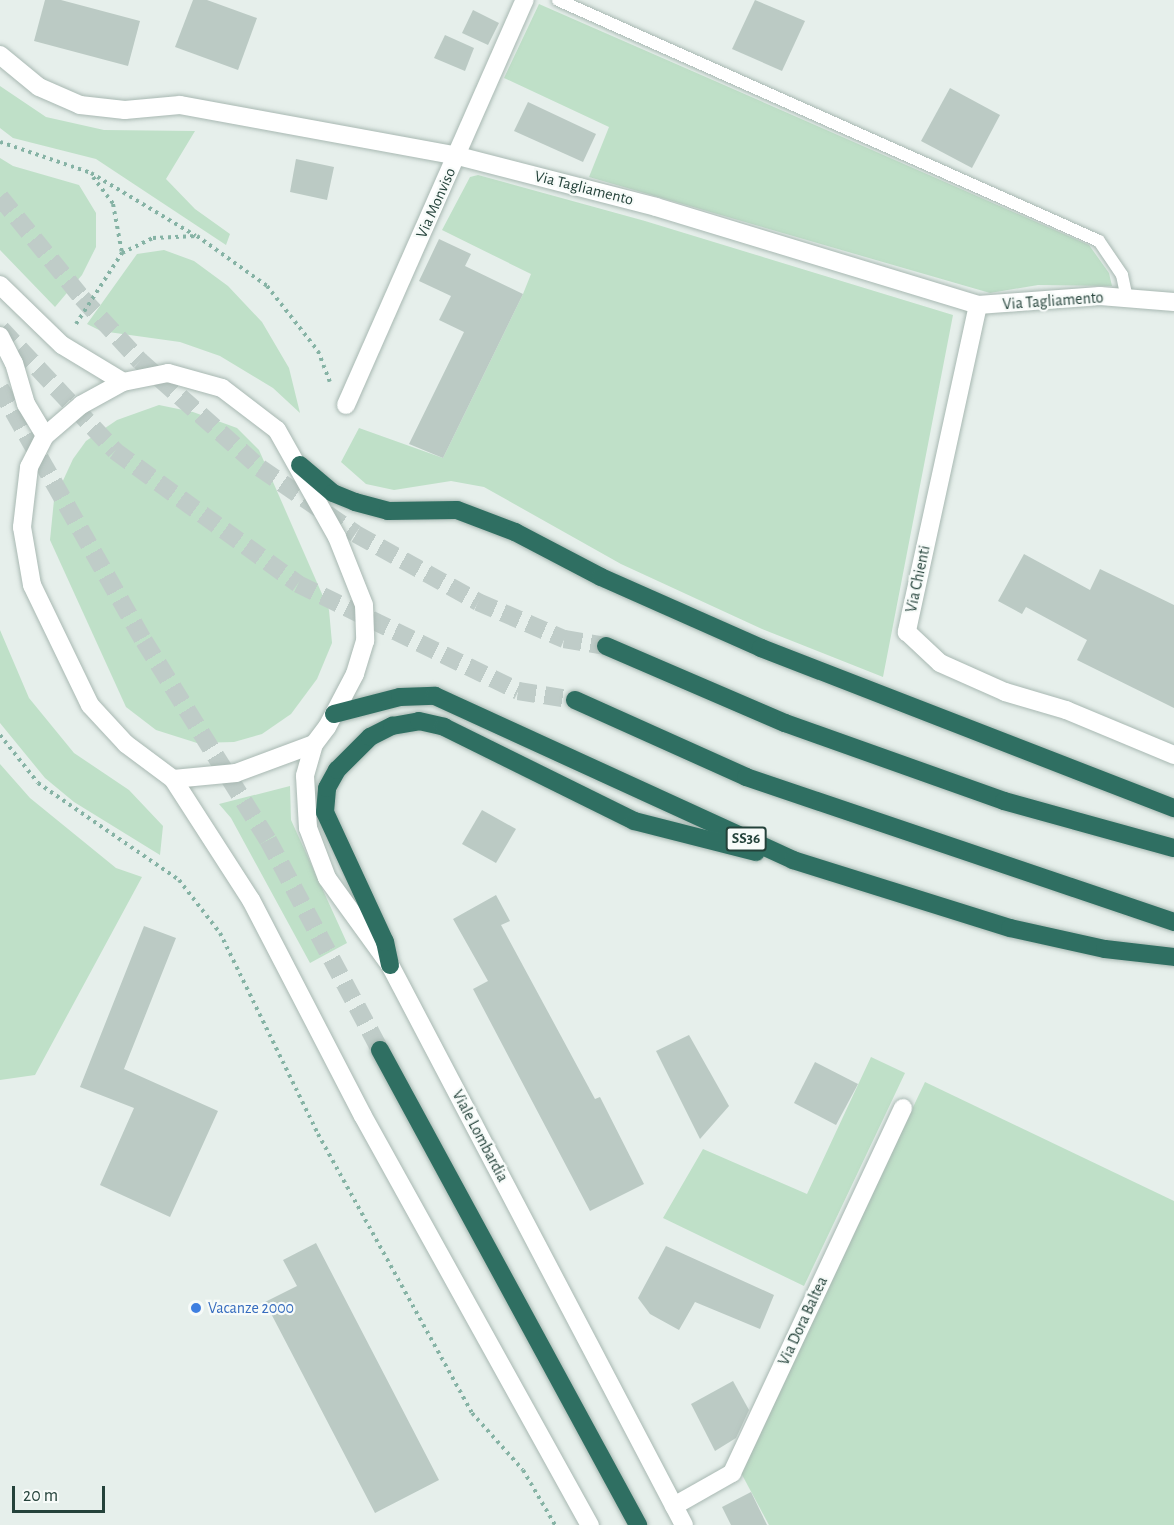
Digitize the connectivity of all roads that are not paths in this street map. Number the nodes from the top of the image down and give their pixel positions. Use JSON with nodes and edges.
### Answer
{"nodes":[{"id":1,"x":525,"y":0,"type":"edge"},
{"id":2,"x":558,"y":0,"type":"edge"},
{"id":3,"x":0,"y":55,"type":"edge"},
{"id":4,"x":458,"y":156,"type":"junction"},
{"id":5,"x":0,"y":285,"type":"edge"},
{"id":6,"x":1127,"y":298,"type":"junction"},
{"id":7,"x":1174,"y":302,"type":"edge"},
{"id":8,"x":978,"y":305,"type":"junction"},
{"id":9,"x":0,"y":336,"type":"edge"},
{"id":10,"x":123,"y":382,"type":"junction"},
{"id":11,"x":346,"y":405,"type":"road end"},
{"id":12,"x":45,"y":436,"type":"junction"},
{"id":13,"x":300,"y":465,"type":"junction"},
{"id":14,"x":606,"y":646,"type":"tunnel mouth"},
{"id":15,"x":575,"y":700,"type":"tunnel mouth"},
{"id":16,"x":334,"y":714,"type":"junction"},
{"id":17,"x":314,"y":744,"type":"junction"},
{"id":18,"x":1174,"y":755,"type":"edge"},
{"id":19,"x":173,"y":779,"type":"junction"},
{"id":20,"x":1174,"y":808,"type":"edge"},
{"id":21,"x":1174,"y":848,"type":"edge"},
{"id":22,"x":793,"y":860,"type":"junction"},
{"id":23,"x":1174,"y":922,"type":"edge"},
{"id":24,"x":1174,"y":957,"type":"edge"},
{"id":25,"x":390,"y":964,"type":"junction"},
{"id":26,"x":381,"y":1050,"type":"tunnel mouth"},
{"id":27,"x":903,"y":1108,"type":"dead end"},
{"id":28,"x":674,"y":1506,"type":"junction"},
{"id":29,"x":590,"y":1525,"type":"edge"},
{"id":30,"x":638,"y":1525,"type":"edge"},
{"id":31,"x":684,"y":1525,"type":"edge"}],
"edges":[{"from":1,"to":4,"type":"main road","name":"Via Monviso"},
{"from":2,"to":6,"type":"lane"},
{"from":3,"to":4,"type":"main road","name":"Via Tagliamento"},
{"from":4,"to":8,"type":"main road","name":"Via Tagliamento"},
{"from":4,"to":11,"type":"main road","name":"Via Monviso"},
{"from":5,"to":10,"type":"main road"},
{"from":6,"to":7,"type":"main road","name":"Via Tagliamento"},
{"from":6,"to":8,"type":"main road","name":"Via Tagliamento"},
{"from":8,"to":18,"type":"main road","name":"Via Chienti"},
{"from":9,"to":12,"type":"main road"},
{"from":10,"to":12,"type":"main road","name":"Viale Lombardia"},
{"from":10,"to":13,"type":"main road","name":"Viale Lombardia"},
{"from":12,"to":19,"type":"main road"},
{"from":13,"to":16,"type":"main road","name":"Viale Lombardia"},
{"from":13,"to":20,"type":"highway"},
{"from":14,"to":21,"type":"highway"},
{"from":15,"to":23,"type":"highway"},
{"from":16,"to":17,"type":"main road","name":"Viale Lombardia"},
{"from":16,"to":22,"type":"highway","number":"SS36"},
{"from":17,"to":19,"type":"main road"},
{"from":17,"to":25,"type":"main road","name":"Viale Lombardia"},
{"from":19,"to":29,"type":"main road"},
{"from":22,"to":24,"type":"highway","number":"SS36"},
{"from":22,"to":25,"type":"highway"},
{"from":25,"to":28,"type":"main road","name":"Viale Lombardia"},
{"from":26,"to":30,"type":"highway"},
{"from":27,"to":28,"type":"main road","name":"Via Dora Baltea"},
{"from":28,"to":31,"type":"main road","name":"Viale Lombardia"}]}
